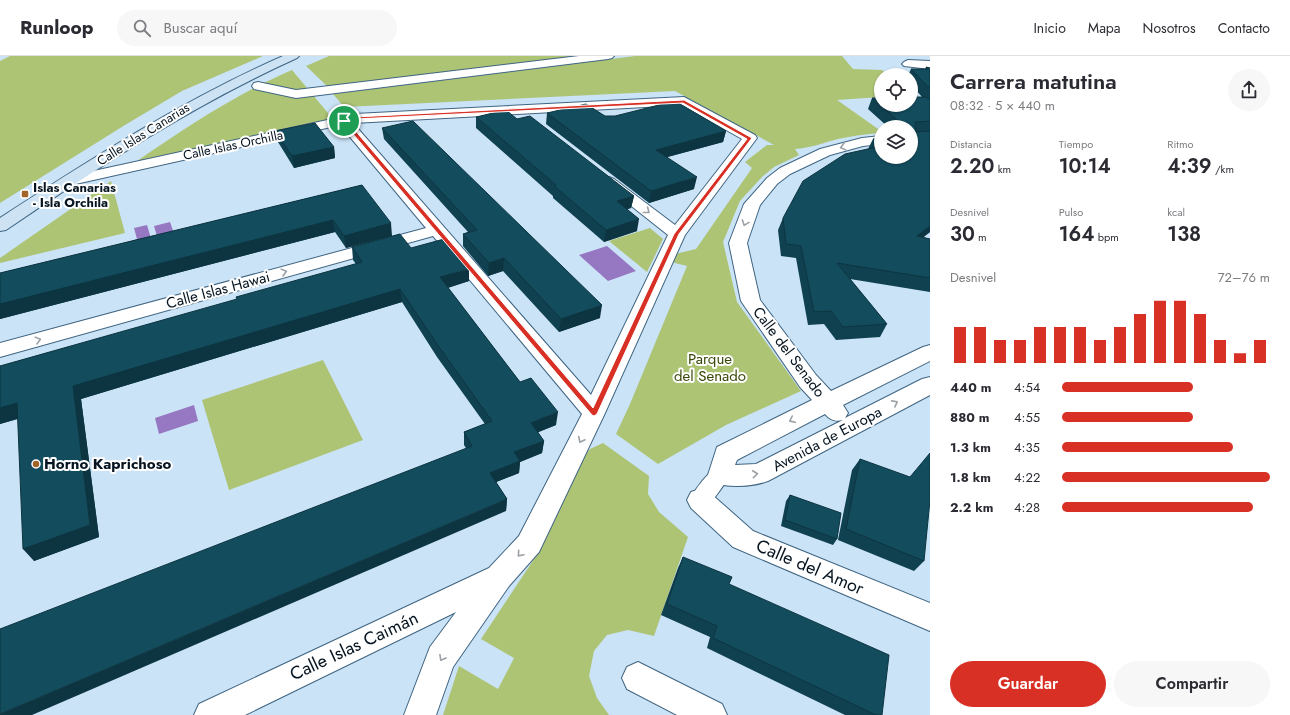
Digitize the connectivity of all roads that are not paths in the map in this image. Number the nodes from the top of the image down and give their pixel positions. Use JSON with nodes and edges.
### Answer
{"nodes":[{"id":1,"x":293,"y":56,"type":"edge"},
{"id":2,"x":608,"y":56,"type":"edge"},
{"id":3,"x":908,"y":64,"type":"dead end"},
{"id":4,"x":930,"y":65,"type":"edge"},
{"id":5,"x":258,"y":86,"type":"dead end"},
{"id":6,"x":517,"y":110,"type":"junction"},
{"id":7,"x":344,"y":121,"type":"junction"},
{"id":8,"x":535,"y":124,"type":"edge"},
{"id":9,"x":874,"y":141,"type":"edge"},
{"id":10,"x":597,"y":172,"type":"edge"},
{"id":11,"x":71,"y":180,"type":"junction"},
{"id":12,"x":0,"y":226,"type":"edge"},
{"id":13,"x":437,"y":230,"type":"junction"},
{"id":14,"x":677,"y":234,"type":"junction"},
{"id":15,"x":0,"y":350,"type":"edge"},
{"id":16,"x":930,"y":352,"type":"edge"},
{"id":17,"x":930,"y":385,"type":"edge"},
{"id":18,"x":827,"y":403,"type":"junction"},
{"id":19,"x":594,"y":414,"type":"junction"},
{"id":20,"x":851,"y":426,"type":"junction"},
{"id":21,"x":720,"y":475,"type":"junction"},
{"id":22,"x":700,"y":500,"type":"joint"},
{"id":23,"x":499,"y":577,"type":"junction"},
{"id":24,"x":930,"y":617,"type":"edge"},
{"id":25,"x":638,"y":678,"type":"dead end"},
{"id":26,"x":210,"y":715,"type":"edge"},
{"id":27,"x":420,"y":715,"type":"edge"},
{"id":28,"x":711,"y":715,"type":"edge"}],
"edges":[{"from":1,"to":11,"type":"street","name":"Calle Islas Canarias"},
{"from":2,"to":5,"type":"street"},
{"from":3,"to":4,"type":"street"},
{"from":6,"to":7,"type":"street","name":"Calle Islas Orchilla"},
{"from":6,"to":8,"type":"street"},
{"from":6,"to":14,"type":"street","name":"Calle Islas Orchilla"},
{"from":7,"to":11,"type":"street","name":"Calle Islas Orchilla"},
{"from":7,"to":13,"type":"street"},
{"from":9,"to":18,"type":"street","name":"Calle del Senado","one_way":true},
{"from":10,"to":14,"type":"street","one_way":true},
{"from":11,"to":12,"type":"street","name":"Calle Islas Canarias"},
{"from":15,"to":13,"type":"street","name":"Calle Islas Hawai","one_way":true},
{"from":13,"to":19,"type":"street"},
{"from":14,"to":19,"type":"street"},
{"from":16,"to":18,"type":"street","name":"Avenida de Europa"},
{"from":20,"to":17,"type":"street","name":"Avenida de Europa","one_way":true},
{"from":18,"to":20,"type":"street","name":"Calle del Senado"},
{"from":18,"to":21,"type":"street","name":"Avenida de Europa","one_way":true},
{"from":19,"to":23,"type":"street","one_way":true},
{"from":21,"to":20,"type":"street","name":"Avenida de Europa","one_way":true},
{"from":21,"to":22,"type":"lane","name":"Avenida de Europa"},
{"from":22,"to":24,"type":"street","name":"Calle del Amor"},
{"from":23,"to":26,"type":"street","name":"Calle Islas Caimán"},
{"from":23,"to":27,"type":"street","one_way":true},
{"from":25,"to":28,"type":"street"}]}
